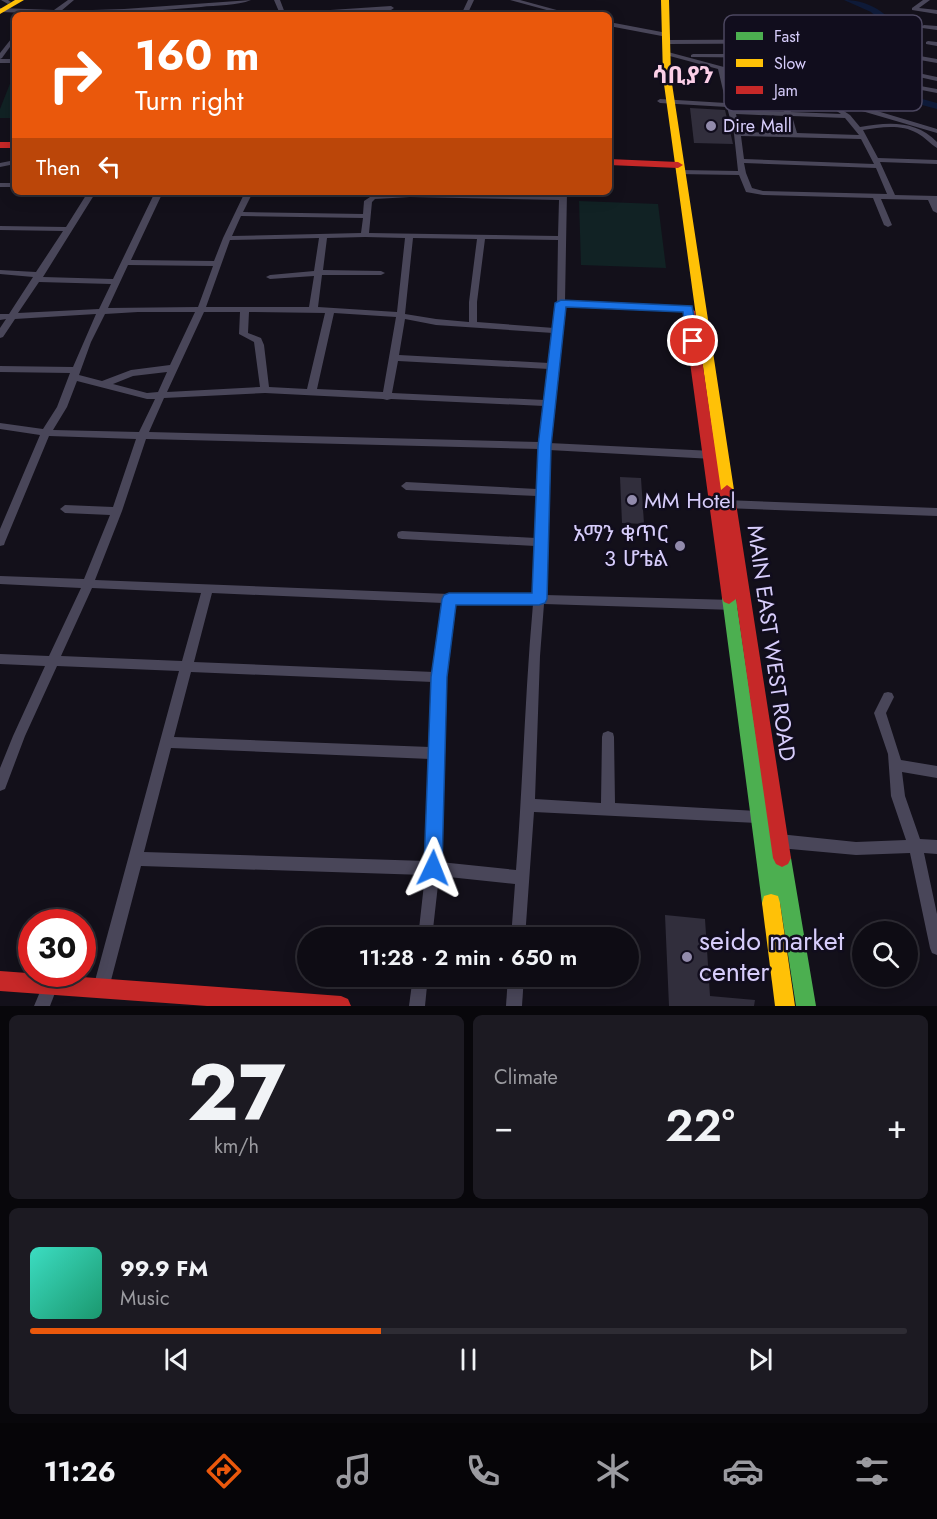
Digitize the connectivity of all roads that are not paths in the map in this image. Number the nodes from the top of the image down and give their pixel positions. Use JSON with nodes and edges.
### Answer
{"nodes":[{"id":1,"x":71,"y":0,"type":"edge"},
{"id":2,"x":248,"y":0,"type":"edge"},
{"id":3,"x":328,"y":0,"type":"edge"},
{"id":4,"x":513,"y":0,"type":"edge"},
{"id":5,"x":927,"y":0,"type":"edge"},
{"id":6,"x":395,"y":1,"type":"edge"},
{"id":7,"x":528,"y":4,"type":"junction"},
{"id":8,"x":6,"y":5,"type":"edge"},
{"id":9,"x":662,"y":6,"type":"edge"},
{"id":10,"x":334,"y":10,"type":"junction"},
{"id":11,"x":392,"y":11,"type":"edge"},
{"id":12,"x":26,"y":12,"type":"edge"},
{"id":13,"x":56,"y":12,"type":"edge"},
{"id":14,"x":174,"y":12,"type":"edge"},
{"id":15,"x":313,"y":12,"type":"edge"},
{"id":16,"x":351,"y":12,"type":"edge"},
{"id":17,"x":526,"y":12,"type":"edge"},
{"id":18,"x":560,"y":12,"type":"edge"},
{"id":19,"x":937,"y":12,"type":"edge"},
{"id":20,"x":612,"y":25,"type":"edge"},
{"id":21,"x":924,"y":27,"type":"dead end"},
{"id":22,"x":937,"y":28,"type":"edge"},
{"id":23,"x":12,"y":43,"type":"edge"},
{"id":24,"x":724,"y":43,"type":"edge"},
{"id":25,"x":928,"y":43,"type":"dead end"},
{"id":26,"x":667,"y":44,"type":"junction"},
{"id":27,"x":937,"y":44,"type":"edge"},
{"id":28,"x":724,"y":56,"type":"edge"},
{"id":29,"x":0,"y":59,"type":"edge"},
{"id":30,"x":934,"y":61,"type":"edge"},
{"id":31,"x":721,"y":68,"type":"junction"},
{"id":32,"x":724,"y":69,"type":"edge"},
{"id":33,"x":923,"y":76,"type":"joint"},
{"id":34,"x":937,"y":79,"type":"edge"},
{"id":35,"x":724,"y":80,"type":"edge"},
{"id":36,"x":922,"y":88,"type":"edge"},
{"id":37,"x":937,"y":91,"type":"edge"},
{"id":38,"x":665,"y":102,"type":"junction"},
{"id":39,"x":724,"y":107,"type":"edge"},
{"id":40,"x":732,"y":111,"type":"edge"},
{"id":41,"x":774,"y":111,"type":"edge"},
{"id":42,"x":840,"y":111,"type":"edge"},
{"id":43,"x":870,"y":111,"type":"edge"},
{"id":44,"x":788,"y":112,"type":"junction"},
{"id":45,"x":848,"y":116,"type":"junction"},
{"id":46,"x":858,"y":129,"type":"junction"},
{"id":47,"x":937,"y":131,"type":"edge"},
{"id":48,"x":737,"y":134,"type":"junction"},
{"id":49,"x":794,"y":135,"type":"junction"},
{"id":50,"x":864,"y":137,"type":"junction"},
{"id":51,"x":937,"y":146,"type":"edge"},
{"id":52,"x":612,"y":160,"type":"edge"},
{"id":53,"x":741,"y":161,"type":"junction"},
{"id":54,"x":937,"y":162,"type":"edge"},
{"id":55,"x":877,"y":163,"type":"junction"},
{"id":56,"x":675,"y":164,"type":"junction"},
{"id":57,"x":742,"y":173,"type":"junction"},
{"id":58,"x":90,"y":195,"type":"edge"},
{"id":59,"x":158,"y":195,"type":"edge"},
{"id":60,"x":248,"y":195,"type":"edge"},
{"id":61,"x":563,"y":195,"type":"edge"},
{"id":62,"x":876,"y":195,"type":"junction"},
{"id":63,"x":892,"y":196,"type":"junction"},
{"id":64,"x":934,"y":198,"type":"edge"},
{"id":65,"x":937,"y":212,"type":"edge"},
{"id":66,"x":239,"y":214,"type":"junction"},
{"id":67,"x":366,"y":216,"type":"junction"},
{"id":68,"x":888,"y":225,"type":"dead end"},
{"id":69,"x":0,"y":228,"type":"edge"},
{"id":70,"x":68,"y":229,"type":"junction"},
{"id":71,"x":365,"y":235,"type":"junction"},
{"id":72,"x":409,"y":236,"type":"junction"},
{"id":73,"x":323,"y":237,"type":"junction"},
{"id":74,"x":481,"y":237,"type":"junction"},
{"id":75,"x":227,"y":238,"type":"junction"},
{"id":76,"x":562,"y":238,"type":"junction"},
{"id":77,"x":125,"y":262,"type":"junction"},
{"id":78,"x":217,"y":264,"type":"junction"},
{"id":79,"x":0,"y":273,"type":"edge"},
{"id":80,"x":320,"y":273,"type":"junction"},
{"id":81,"x":381,"y":273,"type":"dead end"},
{"id":82,"x":38,"y":277,"type":"junction"},
{"id":83,"x":270,"y":277,"type":"dead end"},
{"id":84,"x":116,"y":282,"type":"junction"},
{"id":85,"x":561,"y":303,"type":"junction"},
{"id":86,"x":201,"y":309,"type":"junction"},
{"id":87,"x":245,"y":310,"type":"junction"},
{"id":88,"x":313,"y":310,"type":"junction"},
{"id":89,"x":330,"y":310,"type":"junction"},
{"id":90,"x":103,"y":311,"type":"junction"},
{"id":91,"x":401,"y":315,"type":"junction"},
{"id":92,"x":693,"y":315,"type":"junction"},
{"id":93,"x":0,"y":317,"type":"edge"},
{"id":94,"x":13,"y":317,"type":"junction"},
{"id":95,"x":473,"y":326,"type":"junction"},
{"id":96,"x":558,"y":331,"type":"junction"},
{"id":97,"x":0,"y":335,"type":"edge"},
{"id":98,"x":393,"y":358,"type":"junction"},
{"id":99,"x":553,"y":366,"type":"junction"},
{"id":100,"x":172,"y":368,"type":"junction"},
{"id":101,"x":0,"y":369,"type":"edge"},
{"id":102,"x":75,"y":374,"type":"junction"},
{"id":103,"x":104,"y":384,"type":"junction"},
{"id":104,"x":265,"y":390,"type":"junction"},
{"id":105,"x":311,"y":393,"type":"junction"},
{"id":106,"x":162,"y":396,"type":"junction"},
{"id":107,"x":387,"y":397,"type":"junction"},
{"id":108,"x":548,"y":403,"type":"junction"},
{"id":109,"x":0,"y":426,"type":"edge"},
{"id":110,"x":46,"y":433,"type":"junction"},
{"id":111,"x":143,"y":434,"type":"junction"},
{"id":112,"x":544,"y":446,"type":"junction"},
{"id":113,"x":708,"y":455,"type":"junction"},
{"id":114,"x":722,"y":455,"type":"junction"},
{"id":115,"x":406,"y":486,"type":"dead end"},
{"id":116,"x":544,"y":494,"type":"junction"},
{"id":117,"x":715,"y":503,"type":"junction"},
{"id":118,"x":730,"y":504,"type":"junction"},
{"id":119,"x":65,"y":509,"type":"dead end"},
{"id":120,"x":117,"y":511,"type":"junction"},
{"id":121,"x":937,"y":512,"type":"edge"},
{"id":122,"x":402,"y":535,"type":"dead end"},
{"id":123,"x":542,"y":542,"type":"junction"},
{"id":124,"x":0,"y":543,"type":"edge"},
{"id":125,"x":0,"y":580,"type":"edge"},
{"id":126,"x":88,"y":584,"type":"junction"},
{"id":127,"x":207,"y":590,"type":"junction"},
{"id":128,"x":449,"y":599,"type":"junction"},
{"id":129,"x":539,"y":599,"type":"junction"},
{"id":130,"x":728,"y":605,"type":"junction"},
{"id":131,"x":744,"y":605,"type":"junction"},
{"id":132,"x":0,"y":659,"type":"edge"},
{"id":133,"x":55,"y":662,"type":"junction"},
{"id":134,"x":187,"y":668,"type":"junction"},
{"id":135,"x":439,"y":677,"type":"junction"},
{"id":136,"x":888,"y":698,"type":"dead end"},
{"id":137,"x":608,"y":737,"type":"dead end"},
{"id":138,"x":168,"y":742,"type":"junction"},
{"id":139,"x":437,"y":753,"type":"junction"},
{"id":140,"x":895,"y":765,"type":"junction"},
{"id":141,"x":937,"y":772,"type":"edge"},
{"id":142,"x":753,"y":783,"type":"junction"},
{"id":143,"x":771,"y":784,"type":"junction"},
{"id":144,"x":0,"y":785,"type":"edge"},
{"id":145,"x":528,"y":805,"type":"junction"},
{"id":146,"x":608,"y":809,"type":"junction"},
{"id":147,"x":757,"y":817,"type":"junction"},
{"id":148,"x":779,"y":841,"type":"junction"},
{"id":149,"x":915,"y":845,"type":"junction"},
{"id":150,"x":937,"y":846,"type":"edge"},
{"id":151,"x":136,"y":859,"type":"junction"},
{"id":152,"x":433,"y":868,"type":"junction"},
{"id":153,"x":522,"y":878,"type":"junction"},
{"id":154,"x":426,"y":927,"type":"edge"},
{"id":155,"x":519,"y":927,"type":"edge"},
{"id":156,"x":935,"y":931,"type":"edge"},
{"id":157,"x":937,"y":948,"type":"edge"},
{"id":158,"x":0,"y":981,"type":"edge"},
{"id":159,"x":18,"y":982,"type":"edge"},
{"id":160,"x":49,"y":987,"type":"edge"},
{"id":161,"x":85,"y":987,"type":"edge"},
{"id":162,"x":420,"y":987,"type":"edge"},
{"id":163,"x":515,"y":987,"type":"edge"},
{"id":164,"x":102,"y":988,"type":"junction"},
{"id":165,"x":161,"y":999,"type":"edge"},
{"id":166,"x":42,"y":1006,"type":"edge"},
{"id":167,"x":341,"y":1006,"type":"edge"},
{"id":168,"x":417,"y":1006,"type":"edge"},
{"id":169,"x":514,"y":1006,"type":"edge"},
{"id":170,"x":784,"y":1006,"type":"edge"},
{"id":171,"x":806,"y":1006,"type":"edge"}],
"edges":[{"from":1,"to":13,"type":"street"},
{"from":2,"to":14,"type":"street"},
{"from":3,"to":10,"type":"street"},
{"from":4,"to":7,"type":"street"},
{"from":5,"to":19,"type":"street"},
{"from":6,"to":11,"type":"street"},
{"from":7,"to":17,"type":"street"},
{"from":7,"to":18,"type":"street"},
{"from":8,"to":12,"type":"street"},
{"from":9,"to":26,"type":"main road","name":"MAIN EAST WEST ROAD"},
{"from":10,"to":15,"type":"street"},
{"from":10,"to":16,"type":"street"},
{"from":11,"to":16,"type":"street"},
{"from":20,"to":26,"type":"street"},
{"from":21,"to":22,"type":"street"},
{"from":23,"to":29,"type":"street"},
{"from":24,"to":26,"type":"street"},
{"from":25,"to":27,"type":"street"},
{"from":26,"to":28,"type":"street"},
{"from":26,"to":31,"type":"street"},
{"from":26,"to":38,"type":"main road","name":"MAIN EAST WEST ROAD"},
{"from":26,"to":38,"type":"main road","name":"MAIN EAST WEST ROAD"},
{"from":30,"to":33,"type":"street"},
{"from":31,"to":32,"type":"street"},
{"from":31,"to":35,"type":"street"},
{"from":33,"to":34,"type":"street"},
{"from":36,"to":37,"type":"street"},
{"from":38,"to":39,"type":"street"},
{"from":38,"to":56,"type":"main road","name":"MAIN EAST WEST ROAD"},
{"from":40,"to":48,"type":"street"},
{"from":41,"to":44,"type":"street"},
{"from":42,"to":45,"type":"street"},
{"from":43,"to":47,"type":"street"},
{"from":44,"to":45,"type":"street"},
{"from":44,"to":49,"type":"street"},
{"from":45,"to":46,"type":"street"},
{"from":46,"to":50,"type":"street"},
{"from":46,"to":51,"type":"street"},
{"from":48,"to":49,"type":"street"},
{"from":48,"to":53,"type":"street"},
{"from":49,"to":50,"type":"street"},
{"from":50,"to":55,"type":"street"},
{"from":52,"to":56,"type":"main road"},
{"from":53,"to":55,"type":"street"},
{"from":53,"to":57,"type":"street"},
{"from":54,"to":55,"type":"street"},
{"from":55,"to":63,"type":"street"},
{"from":56,"to":57,"type":"street"},
{"from":56,"to":92,"type":"main road","name":"MAIN EAST WEST ROAD"},
{"from":57,"to":62,"type":"street"},
{"from":58,"to":70,"type":"street"},
{"from":59,"to":77,"type":"street"},
{"from":60,"to":66,"type":"street"},
{"from":61,"to":67,"type":"street"},
{"from":61,"to":76,"type":"street"},
{"from":62,"to":63,"type":"street"},
{"from":62,"to":68,"type":"street"},
{"from":63,"to":64,"type":"street"},
{"from":64,"to":65,"type":"street"},
{"from":66,"to":67,"type":"street"},
{"from":66,"to":75,"type":"street"},
{"from":67,"to":71,"type":"street"},
{"from":69,"to":70,"type":"street"},
{"from":70,"to":82,"type":"street"},
{"from":71,"to":72,"type":"street"},
{"from":71,"to":73,"type":"street"},
{"from":72,"to":74,"type":"street"},
{"from":72,"to":91,"type":"street"},
{"from":73,"to":75,"type":"street"},
{"from":73,"to":80,"type":"street"},
{"from":74,"to":76,"type":"street"},
{"from":74,"to":95,"type":"street"},
{"from":75,"to":78,"type":"street"},
{"from":76,"to":85,"type":"street"},
{"from":77,"to":78,"type":"street"},
{"from":77,"to":84,"type":"street"},
{"from":78,"to":86,"type":"street"},
{"from":79,"to":82,"type":"street"},
{"from":80,"to":81,"type":"street"},
{"from":80,"to":83,"type":"street"},
{"from":80,"to":88,"type":"street"},
{"from":82,"to":84,"type":"street"},
{"from":82,"to":94,"type":"street"},
{"from":84,"to":90,"type":"street"},
{"from":85,"to":92,"type":"street"},
{"from":85,"to":96,"type":"street"},
{"from":86,"to":87,"type":"street"},
{"from":86,"to":90,"type":"street"},
{"from":86,"to":100,"type":"street"},
{"from":87,"to":88,"type":"street"},
{"from":87,"to":104,"type":"street"},
{"from":88,"to":89,"type":"street"},
{"from":89,"to":91,"type":"street"},
{"from":89,"to":105,"type":"street"},
{"from":90,"to":94,"type":"street"},
{"from":90,"to":102,"type":"street"},
{"from":91,"to":95,"type":"street"},
{"from":91,"to":98,"type":"street"},
{"from":92,"to":113,"type":"main road","name":"MAIN EAST WEST ROAD"},
{"from":92,"to":114,"type":"main road","name":"MAIN EAST WEST ROAD"},
{"from":93,"to":94,"type":"street"},
{"from":94,"to":97,"type":"street"},
{"from":95,"to":96,"type":"street"},
{"from":96,"to":99,"type":"street"},
{"from":98,"to":99,"type":"street"},
{"from":98,"to":107,"type":"street"},
{"from":99,"to":108,"type":"street"},
{"from":100,"to":103,"type":"street"},
{"from":100,"to":106,"type":"street"},
{"from":101,"to":102,"type":"street"},
{"from":102,"to":103,"type":"street"},
{"from":102,"to":110,"type":"street"},
{"from":103,"to":106,"type":"street"},
{"from":104,"to":105,"type":"street"},
{"from":104,"to":106,"type":"street"},
{"from":105,"to":107,"type":"street"},
{"from":106,"to":111,"type":"street"},
{"from":107,"to":108,"type":"street"},
{"from":108,"to":112,"type":"street"},
{"from":109,"to":110,"type":"street"},
{"from":110,"to":111,"type":"street"},
{"from":110,"to":124,"type":"street"},
{"from":111,"to":112,"type":"street"},
{"from":111,"to":120,"type":"street"},
{"from":112,"to":113,"type":"street"},
{"from":112,"to":116,"type":"street"},
{"from":113,"to":114,"type":"street"},
{"from":113,"to":117,"type":"main road","name":"MAIN EAST WEST ROAD"},
{"from":114,"to":118,"type":"main road","name":"MAIN EAST WEST ROAD"},
{"from":115,"to":116,"type":"street"},
{"from":116,"to":123,"type":"street"},
{"from":117,"to":118,"type":"street"},
{"from":117,"to":130,"type":"main road","name":"MAIN EAST WEST ROAD"},
{"from":118,"to":121,"type":"street"},
{"from":118,"to":131,"type":"main road","name":"MAIN EAST WEST ROAD"},
{"from":119,"to":120,"type":"street"},
{"from":120,"to":126,"type":"street"},
{"from":122,"to":123,"type":"street"},
{"from":123,"to":129,"type":"street"},
{"from":125,"to":126,"type":"street"},
{"from":126,"to":127,"type":"street"},
{"from":126,"to":133,"type":"street"},
{"from":127,"to":128,"type":"street"},
{"from":127,"to":134,"type":"street"},
{"from":128,"to":129,"type":"street"},
{"from":128,"to":135,"type":"street"},
{"from":129,"to":130,"type":"street"},
{"from":129,"to":145,"type":"street"},
{"from":130,"to":131,"type":"street"},
{"from":130,"to":142,"type":"main road","name":"MAIN EAST WEST ROAD"},
{"from":131,"to":143,"type":"main road","name":"MAIN EAST WEST ROAD"},
{"from":132,"to":133,"type":"street"},
{"from":133,"to":134,"type":"street"},
{"from":133,"to":144,"type":"street"},
{"from":134,"to":135,"type":"street"},
{"from":134,"to":138,"type":"street"},
{"from":135,"to":139,"type":"street"},
{"from":136,"to":140,"type":"street"},
{"from":137,"to":146,"type":"street"},
{"from":138,"to":139,"type":"street"},
{"from":138,"to":151,"type":"street"},
{"from":139,"to":152,"type":"street"},
{"from":140,"to":141,"type":"street"},
{"from":140,"to":149,"type":"street"},
{"from":142,"to":143,"type":"main road"},
{"from":142,"to":147,"type":"main road","name":"MAIN EAST WEST ROAD"},
{"from":143,"to":148,"type":"main road","name":"MAIN EAST WEST ROAD"},
{"from":145,"to":146,"type":"street"},
{"from":145,"to":153,"type":"street"},
{"from":146,"to":147,"type":"street"},
{"from":147,"to":170,"type":"main road","name":"MAIN EAST WEST ROAD"},
{"from":148,"to":149,"type":"street"},
{"from":148,"to":171,"type":"main road","name":"MAIN EAST WEST ROAD"},
{"from":149,"to":150,"type":"street"},
{"from":149,"to":156,"type":"street"},
{"from":151,"to":152,"type":"street"},
{"from":151,"to":164,"type":"street"},
{"from":152,"to":153,"type":"street"},
{"from":152,"to":154,"type":"street"},
{"from":153,"to":155,"type":"street"},
{"from":156,"to":157,"type":"street"},
{"from":158,"to":159,"type":"main road"},
{"from":160,"to":166,"type":"street"},
{"from":161,"to":164,"type":"main road"},
{"from":162,"to":168,"type":"street"},
{"from":163,"to":169,"type":"street"},
{"from":164,"to":165,"type":"main road"},
{"from":165,"to":167,"type":"main road"}]}
